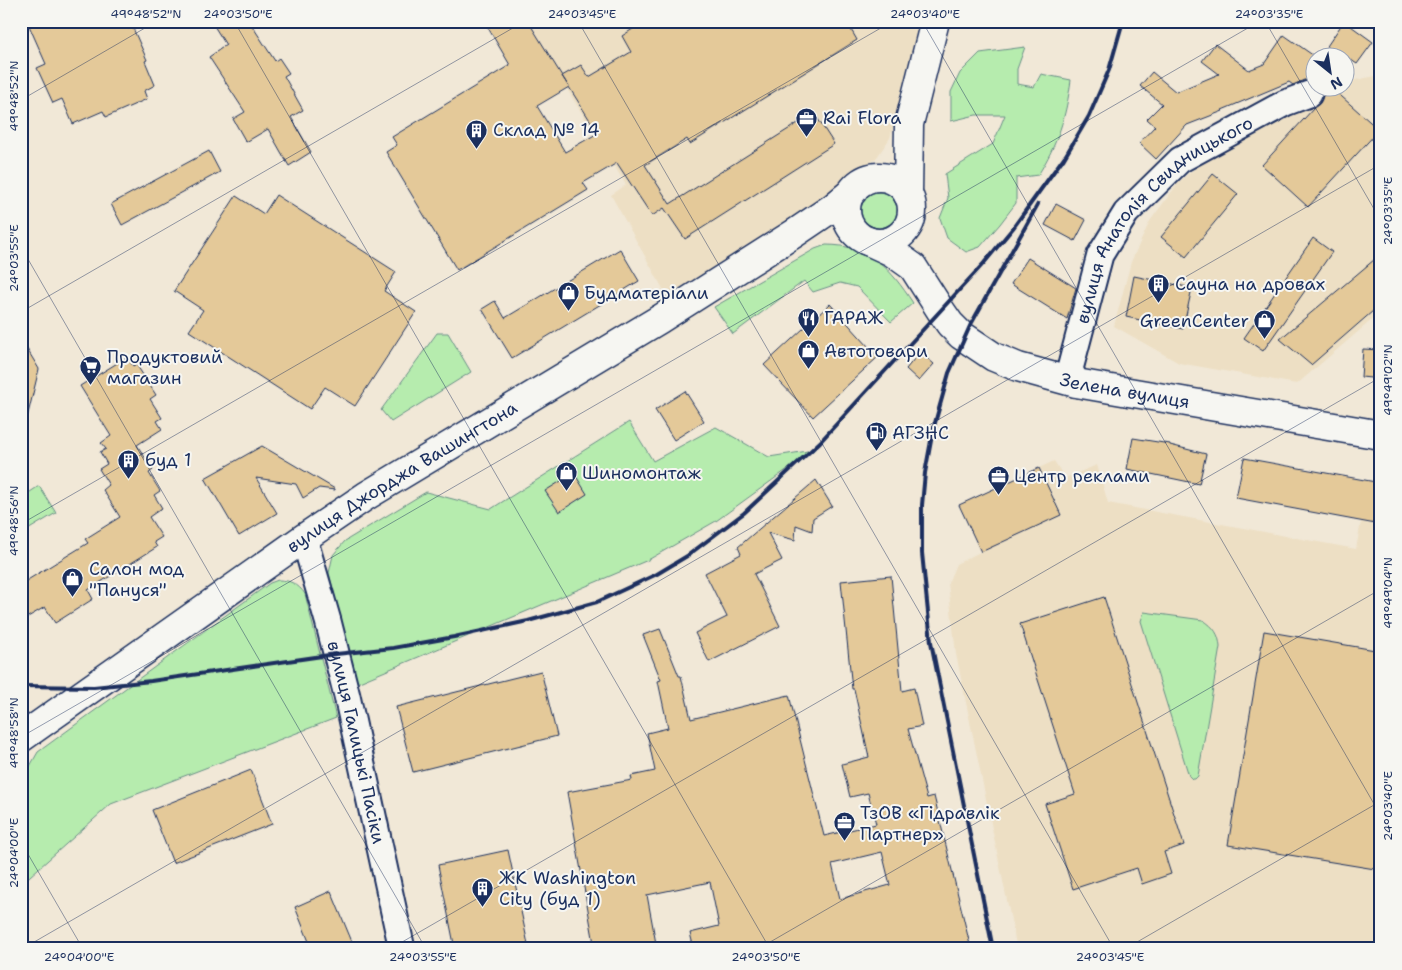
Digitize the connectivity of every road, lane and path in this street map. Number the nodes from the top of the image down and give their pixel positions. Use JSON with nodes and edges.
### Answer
{"nodes":[{"id":1,"x":934,"y":21,"type":"edge"},
{"id":2,"x":1304,"y":96,"type":"edge"},
{"id":3,"x":909,"y":124,"type":"junction"},
{"id":4,"x":862,"y":185,"type":"junction"},
{"id":5,"x":908,"y":195,"type":"junction"},
{"id":6,"x":910,"y":222,"type":"junction"},
{"id":7,"x":795,"y":233,"type":"junction"},
{"id":8,"x":861,"y":236,"type":"junction"},
{"id":9,"x":913,"y":267,"type":"junction"},
{"id":10,"x":1076,"y":383,"type":"junction"},
{"id":11,"x":1381,"y":435,"type":"edge"},
{"id":12,"x":304,"y":538,"type":"junction"},
{"id":13,"x":21,"y":738,"type":"edge"},
{"id":14,"x":402,"y":949,"type":"edge"}],
"edges":[{"from":1,"to":3,"type":"main road"},
{"from":2,"to":10,"type":"street","name":"вулиця Анатолія Свидницького"},
{"from":3,"to":4,"type":"main road"},
{"from":3,"to":5,"type":"main road"},
{"from":4,"to":5,"type":"main road"},
{"from":4,"to":7,"type":"main road","name":"вулиця Джорджа Вашингтона"},
{"from":4,"to":8,"type":"main road"},
{"from":5,"to":6,"type":"main road"},
{"from":6,"to":8,"type":"main road"},
{"from":6,"to":9,"type":"main road","name":"Зелена вулиця"},
{"from":7,"to":8,"type":"main road","name":"вулиця Джорджа Вашингтона"},
{"from":7,"to":12,"type":"main road","name":"вулиця Джорджа Вашингтона"},
{"from":8,"to":9,"type":"main road","name":"Зелена вулиця"},
{"from":9,"to":10,"type":"main road","name":"Зелена вулиця"},
{"from":10,"to":11,"type":"main road","name":"Зелена вулиця"},
{"from":12,"to":13,"type":"main road","name":"вулиця Джорджа Вашингтона"},
{"from":12,"to":14,"type":"street","name":"вулиця Галицькі Пасіки"}]}
